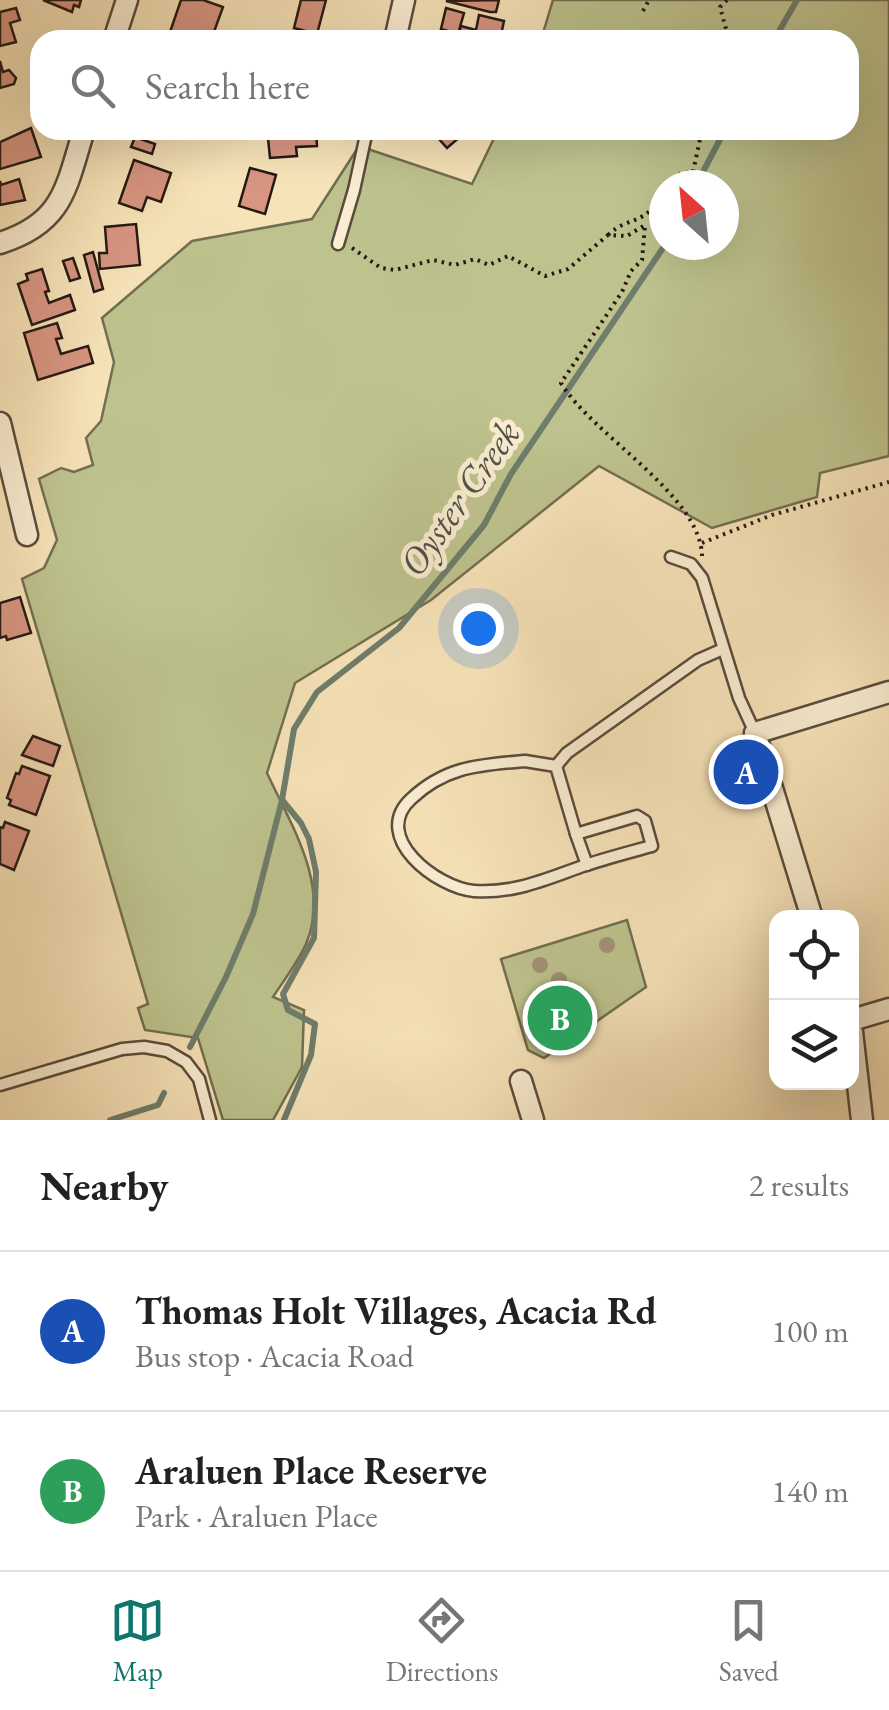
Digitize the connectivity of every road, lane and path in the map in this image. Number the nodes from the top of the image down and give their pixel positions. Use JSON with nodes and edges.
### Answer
{"nodes":[{"id":1,"x":126,"y":0,"type":"edge"},
{"id":2,"x":404,"y":0,"type":"edge"},
{"id":3,"x":649,"y":0,"type":"edge"},
{"id":4,"x":727,"y":0,"type":"edge"},
{"id":5,"x":643,"y":11,"type":"dead end"},
{"id":6,"x":117,"y":30,"type":"edge"},
{"id":7,"x":397,"y":30,"type":"edge"},
{"id":8,"x":726,"y":30,"type":"edge"},
{"id":9,"x":81,"y":140,"type":"edge"},
{"id":10,"x":364,"y":140,"type":"edge"},
{"id":11,"x":700,"y":140,"type":"edge"},
{"id":12,"x":693,"y":170,"type":"edge"},
{"id":13,"x":649,"y":212,"type":"edge"},
{"id":14,"x":608,"y":235,"type":"junction"},
{"id":15,"x":0,"y":243,"type":"edge"},
{"id":16,"x":338,"y":244,"type":"joint"},
{"id":17,"x":0,"y":423,"type":"edge"},
{"id":18,"x":889,"y":482,"type":"edge"},
{"id":19,"x":27,"y":536,"type":"dead end"},
{"id":20,"x":702,"y":543,"type":"junction"},
{"id":21,"x":671,"y":557,"type":"dead end"},
{"id":22,"x":702,"y":578,"type":"junction"},
{"id":23,"x":723,"y":648,"type":"junction"},
{"id":24,"x":889,"y":692,"type":"edge"},
{"id":25,"x":755,"y":732,"type":"junction"},
{"id":26,"x":556,"y":766,"type":"junction"},
{"id":27,"x":576,"y":834,"type":"junction"},
{"id":28,"x":586,"y":865,"type":"junction"},
{"id":29,"x":810,"y":910,"type":"edge"},
{"id":30,"x":889,"y":1009,"type":"edge"},
{"id":31,"x":859,"y":1018,"type":"edge"},
{"id":32,"x":521,"y":1081,"type":"dead end"},
{"id":33,"x":0,"y":1086,"type":"edge"},
{"id":34,"x":859,"y":1090,"type":"edge"},
{"id":35,"x":210,"y":1120,"type":"edge"},
{"id":36,"x":533,"y":1120,"type":"edge"},
{"id":37,"x":862,"y":1120,"type":"edge"}],
"edges":[{"from":1,"to":6,"type":"street"},
{"from":2,"to":7,"type":"street"},
{"from":3,"to":5,"type":"path"},
{"from":4,"to":8,"type":"path"},
{"from":9,"to":15,"type":"street"},
{"from":10,"to":16,"type":"lane"},
{"from":11,"to":12,"type":"path"},
{"from":13,"to":14,"type":"path"},
{"from":14,"to":16,"type":"path"},
{"from":14,"to":20,"type":"path"},
{"from":17,"to":19,"type":"street"},
{"from":18,"to":20,"type":"path"},
{"from":20,"to":22,"type":"path"},
{"from":21,"to":22,"type":"lane"},
{"from":22,"to":23,"type":"lane"},
{"from":23,"to":25,"type":"lane"},
{"from":23,"to":26,"type":"lane"},
{"from":24,"to":25,"type":"street"},
{"from":25,"to":29,"type":"street"},
{"from":26,"to":27,"type":"lane"},
{"from":26,"to":28,"type":"lane"},
{"from":27,"to":28,"type":"lane"},
{"from":27,"to":28,"type":"lane"},
{"from":30,"to":31,"type":"street"},
{"from":32,"to":36,"type":"street"},
{"from":33,"to":35,"type":"lane"},
{"from":34,"to":37,"type":"street"}]}
